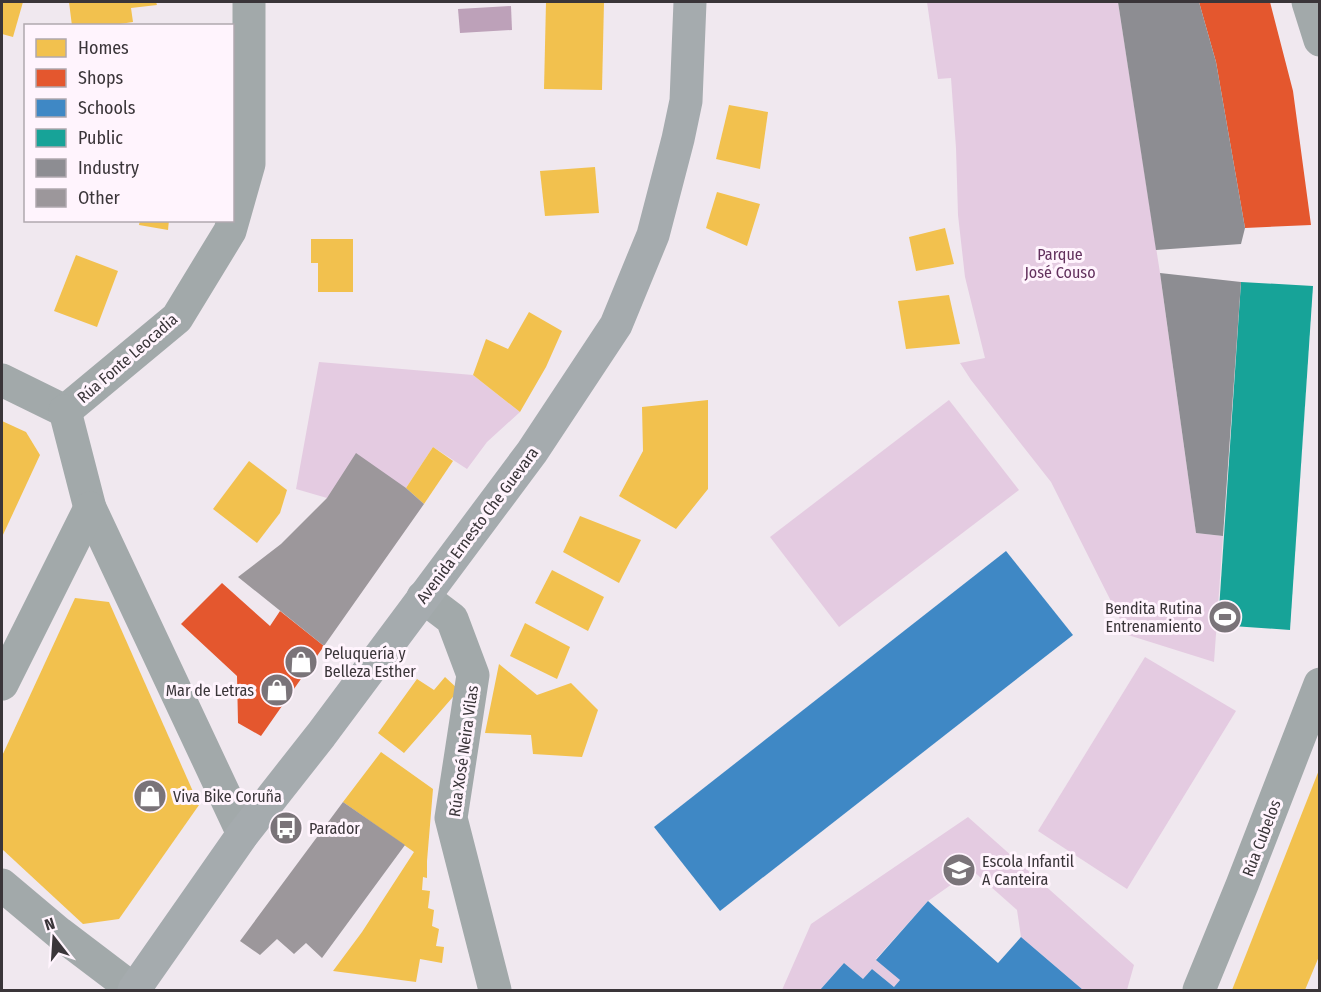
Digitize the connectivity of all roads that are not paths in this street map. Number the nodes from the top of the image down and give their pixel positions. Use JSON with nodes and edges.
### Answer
{"nodes":[{"id":1,"x":249,"y":2,"type":"edge"},
{"id":2,"x":690,"y":2,"type":"edge"},
{"id":3,"x":1308,"y":2,"type":"edge"},
{"id":4,"x":1320,"y":40,"type":"edge"},
{"id":5,"x":234,"y":217,"type":"edge"},
{"id":6,"x":233,"y":222,"type":"edge"},
{"id":7,"x":2,"y":380,"type":"edge"},
{"id":8,"x":65,"y":411,"type":"junction"},
{"id":9,"x":90,"y":507,"type":"junction"},
{"id":10,"x":423,"y":597,"type":"junction"},
{"id":11,"x":2,"y":684,"type":"edge"},
{"id":12,"x":1320,"y":684,"type":"edge"},
{"id":13,"x":243,"y":834,"type":"junction"},
{"id":14,"x":2,"y":885,"type":"edge"},
{"id":15,"x":134,"y":990,"type":"edge"},
{"id":16,"x":495,"y":990,"type":"edge"},
{"id":17,"x":1199,"y":990,"type":"edge"}],
"edges":[{"from":1,"to":5,"type":"street","name":"Rúa Fonte Leocadia"},
{"from":2,"to":10,"type":"main road","name":"Avenida Ernesto Che Guevara"},
{"from":3,"to":4,"type":"street"},
{"from":6,"to":8,"type":"street","name":"Rúa Fonte Leocadia"},
{"from":7,"to":8,"type":"street"},
{"from":8,"to":9,"type":"street","name":"Rúa Fonte Leocadia"},
{"from":9,"to":11,"type":"street"},
{"from":9,"to":13,"type":"street","name":"Rúa Fonte Leocadia"},
{"from":10,"to":13,"type":"main road","name":"Avenida Ernesto Che Guevara"},
{"from":10,"to":16,"type":"street","name":"Rúa Xosé Neira Vilas"},
{"from":12,"to":17,"type":"street","name":"Rúa Cubelos"},
{"from":13,"to":15,"type":"main road","name":"Avenida Ernesto Che Guevara"},
{"from":14,"to":15,"type":"street"}]}
